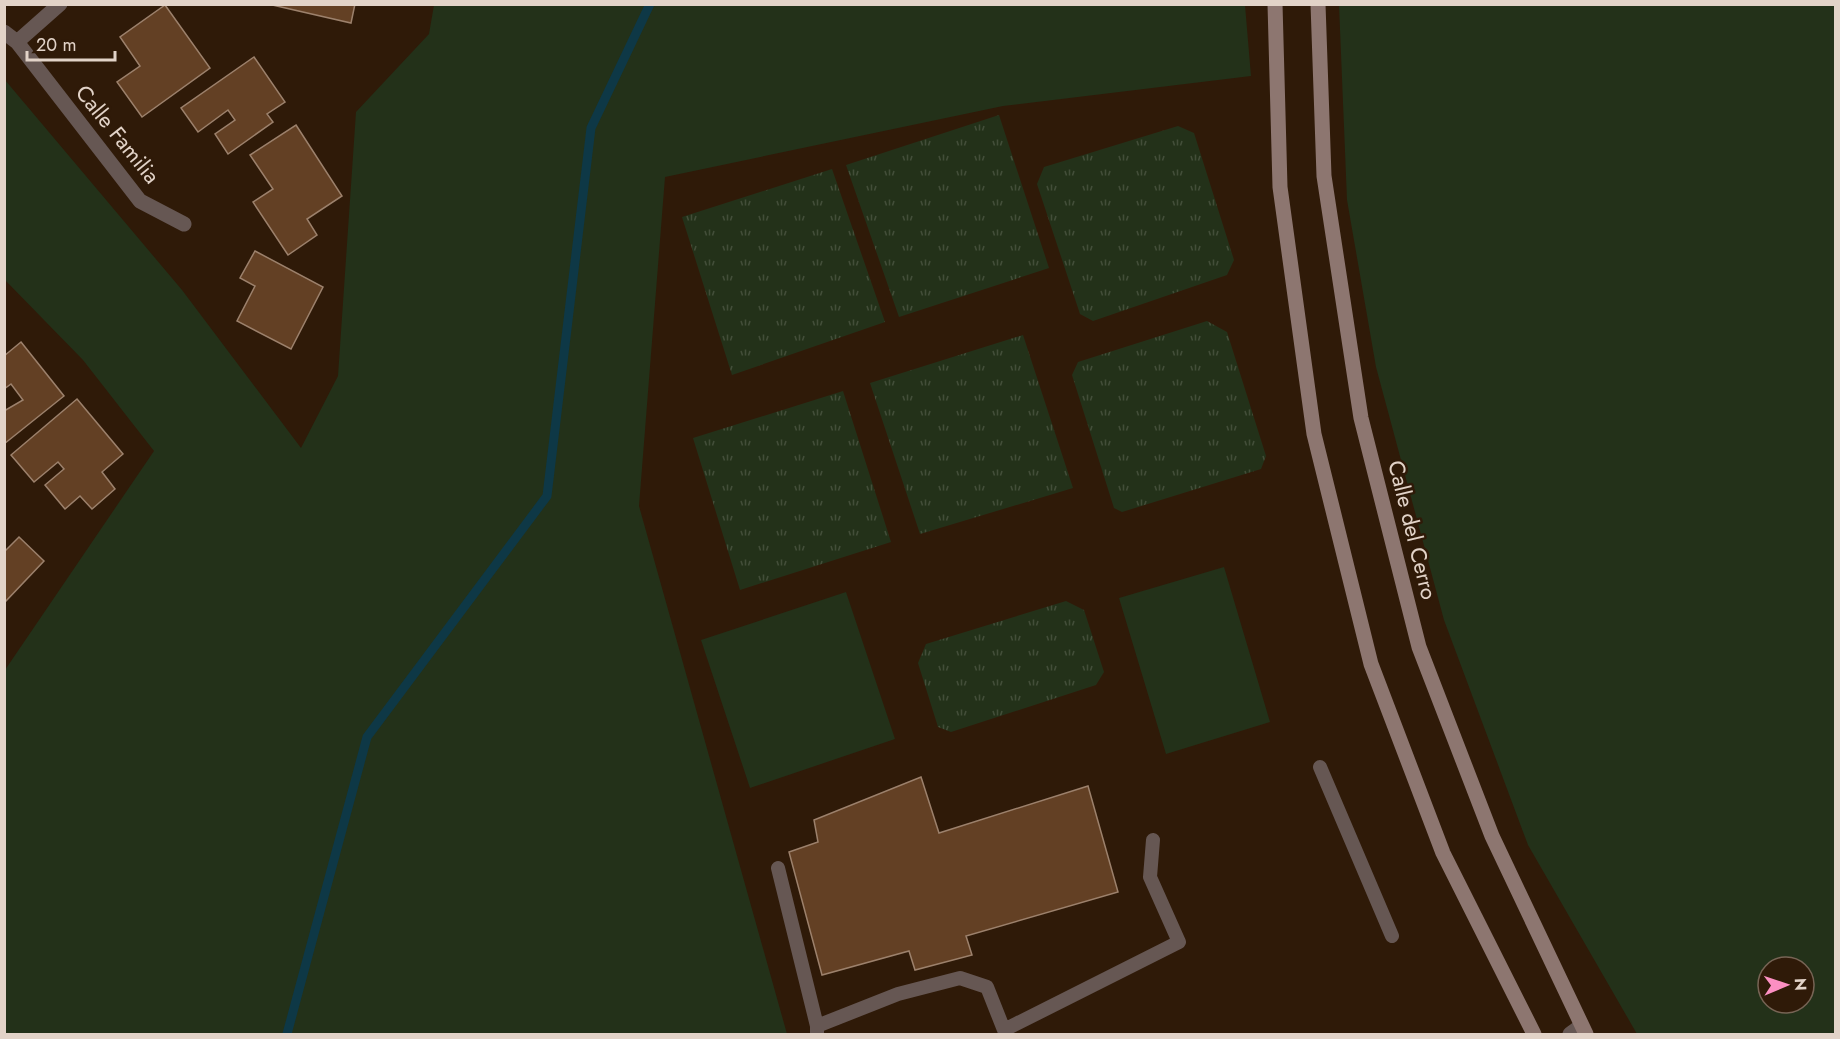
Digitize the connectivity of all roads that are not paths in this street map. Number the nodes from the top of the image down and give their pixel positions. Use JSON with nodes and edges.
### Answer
{"nodes":[{"id":1,"x":60,"y":4,"type":"edge"},
{"id":2,"x":1275,"y":4,"type":"edge"},
{"id":3,"x":1318,"y":4,"type":"edge"},
{"id":4,"x":11,"y":37,"type":"edge"},
{"id":5,"x":184,"y":224,"type":"dead end"},
{"id":6,"x":1320,"y":767,"type":"dead end"},
{"id":7,"x":1153,"y":840,"type":"dead end"},
{"id":8,"x":778,"y":868,"type":"dead end"},
{"id":9,"x":1392,"y":936,"type":"dead end"},
{"id":10,"x":817,"y":1030,"type":"edge"},
{"id":11,"x":1579,"y":1032,"type":"edge"},
{"id":12,"x":1534,"y":1035,"type":"edge"}],
"edges":[{"from":1,"to":4,"type":"street"},
{"from":2,"to":12,"type":"main road"},
{"from":3,"to":11,"type":"main road","name":"Calle del Cerro"},
{"from":4,"to":5,"type":"street","name":"Calle Familia"},
{"from":6,"to":9,"type":"lane"},
{"from":7,"to":10,"type":"lane"},
{"from":8,"to":10,"type":"lane"}]}
